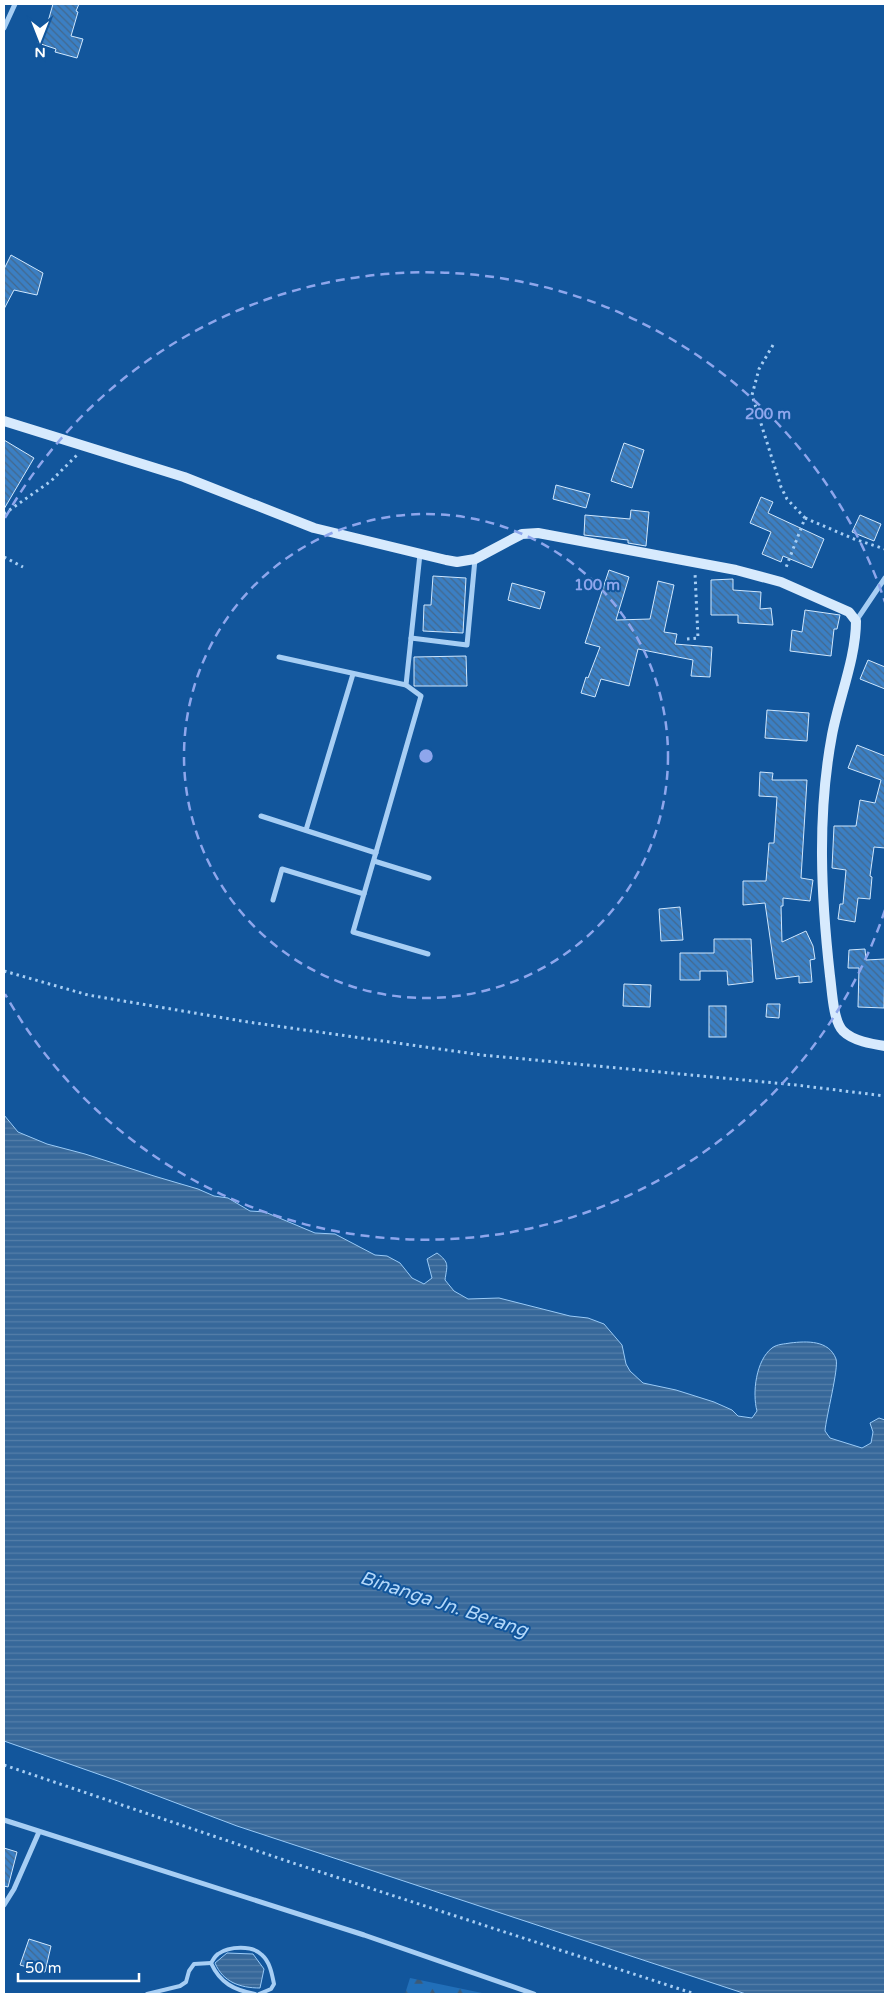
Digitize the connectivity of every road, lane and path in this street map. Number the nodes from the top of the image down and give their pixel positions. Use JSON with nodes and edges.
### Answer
{"nodes":[{"id":1,"x":16,"y":4,"type":"edge"},
{"id":2,"x":4,"y":28,"type":"edge"},
{"id":3,"x":773,"y":345,"type":"dead end"},
{"id":4,"x":4,"y":421,"type":"edge"},
{"id":5,"x":85,"y":445,"type":"junction"},
{"id":6,"x":4,"y":514,"type":"edge"},
{"id":7,"x":805,"y":518,"type":"junction"},
{"id":8,"x":885,"y":549,"type":"edge"},
{"id":9,"x":420,"y":554,"type":"junction"},
{"id":10,"x":4,"y":556,"type":"edge"},
{"id":11,"x":475,"y":559,"type":"junction"},
{"id":12,"x":694,"y":562,"type":"junction"},
{"id":13,"x":23,"y":568,"type":"dead end"},
{"id":14,"x":885,"y":578,"type":"edge"},
{"id":15,"x":781,"y":582,"type":"junction"},
{"id":16,"x":856,"y":621,"type":"junction"},
{"id":17,"x":411,"y":638,"type":"junction"},
{"id":18,"x":687,"y":639,"type":"dead end"},
{"id":19,"x":279,"y":657,"type":"dead end"},
{"id":20,"x":353,"y":674,"type":"junction"},
{"id":21,"x":406,"y":685,"type":"junction"},
{"id":22,"x":262,"y":816,"type":"dead end"},
{"id":23,"x":306,"y":830,"type":"junction"},
{"id":24,"x":376,"y":853,"type":"junction"},
{"id":25,"x":374,"y":861,"type":"junction"},
{"id":26,"x":429,"y":878,"type":"dead end"},
{"id":27,"x":364,"y":894,"type":"junction"},
{"id":28,"x":273,"y":900,"type":"dead end"},
{"id":29,"x":428,"y":954,"type":"dead end"},
{"id":30,"x":4,"y":971,"type":"edge"},
{"id":31,"x":885,"y":1046,"type":"edge"},
{"id":32,"x":885,"y":1096,"type":"edge"},
{"id":33,"x":4,"y":1765,"type":"edge"},
{"id":34,"x":4,"y":1820,"type":"edge"},
{"id":35,"x":39,"y":1832,"type":"junction"},
{"id":36,"x":4,"y":1905,"type":"edge"},
{"id":37,"x":210,"y":1963,"type":"junction"},
{"id":38,"x":147,"y":1994,"type":"edge"},
{"id":39,"x":255,"y":1994,"type":"edge"},
{"id":40,"x":259,"y":1994,"type":"edge"},
{"id":41,"x":534,"y":1994,"type":"edge"},
{"id":42,"x":694,"y":1994,"type":"edge"}],
"edges":[{"from":1,"to":2,"type":"street"},
{"from":3,"to":7,"type":"path"},
{"from":4,"to":5,"type":"street"},
{"from":5,"to":6,"type":"path"},
{"from":5,"to":9,"type":"street"},
{"from":7,"to":8,"type":"path"},
{"from":7,"to":15,"type":"path"},
{"from":9,"to":11,"type":"street"},
{"from":9,"to":17,"type":"street"},
{"from":10,"to":13,"type":"path"},
{"from":11,"to":12,"type":"street"},
{"from":11,"to":17,"type":"street"},
{"from":12,"to":15,"type":"street"},
{"from":12,"to":18,"type":"path"},
{"from":14,"to":16,"type":"street"},
{"from":15,"to":16,"type":"street"},
{"from":16,"to":31,"type":"street"},
{"from":17,"to":21,"type":"street"},
{"from":19,"to":20,"type":"street"},
{"from":20,"to":21,"type":"street"},
{"from":20,"to":23,"type":"street"},
{"from":21,"to":24,"type":"street"},
{"from":22,"to":23,"type":"street"},
{"from":23,"to":24,"type":"street"},
{"from":24,"to":25,"type":"street"},
{"from":25,"to":26,"type":"street"},
{"from":25,"to":27,"type":"street"},
{"from":27,"to":28,"type":"street"},
{"from":27,"to":29,"type":"street"},
{"from":30,"to":32,"type":"path"},
{"from":33,"to":42,"type":"path"},
{"from":34,"to":35,"type":"street"},
{"from":35,"to":36,"type":"street"},
{"from":35,"to":41,"type":"street"},
{"from":37,"to":38,"type":"lane"},
{"from":37,"to":39,"type":"lane"},
{"from":37,"to":40,"type":"lane"}]}
